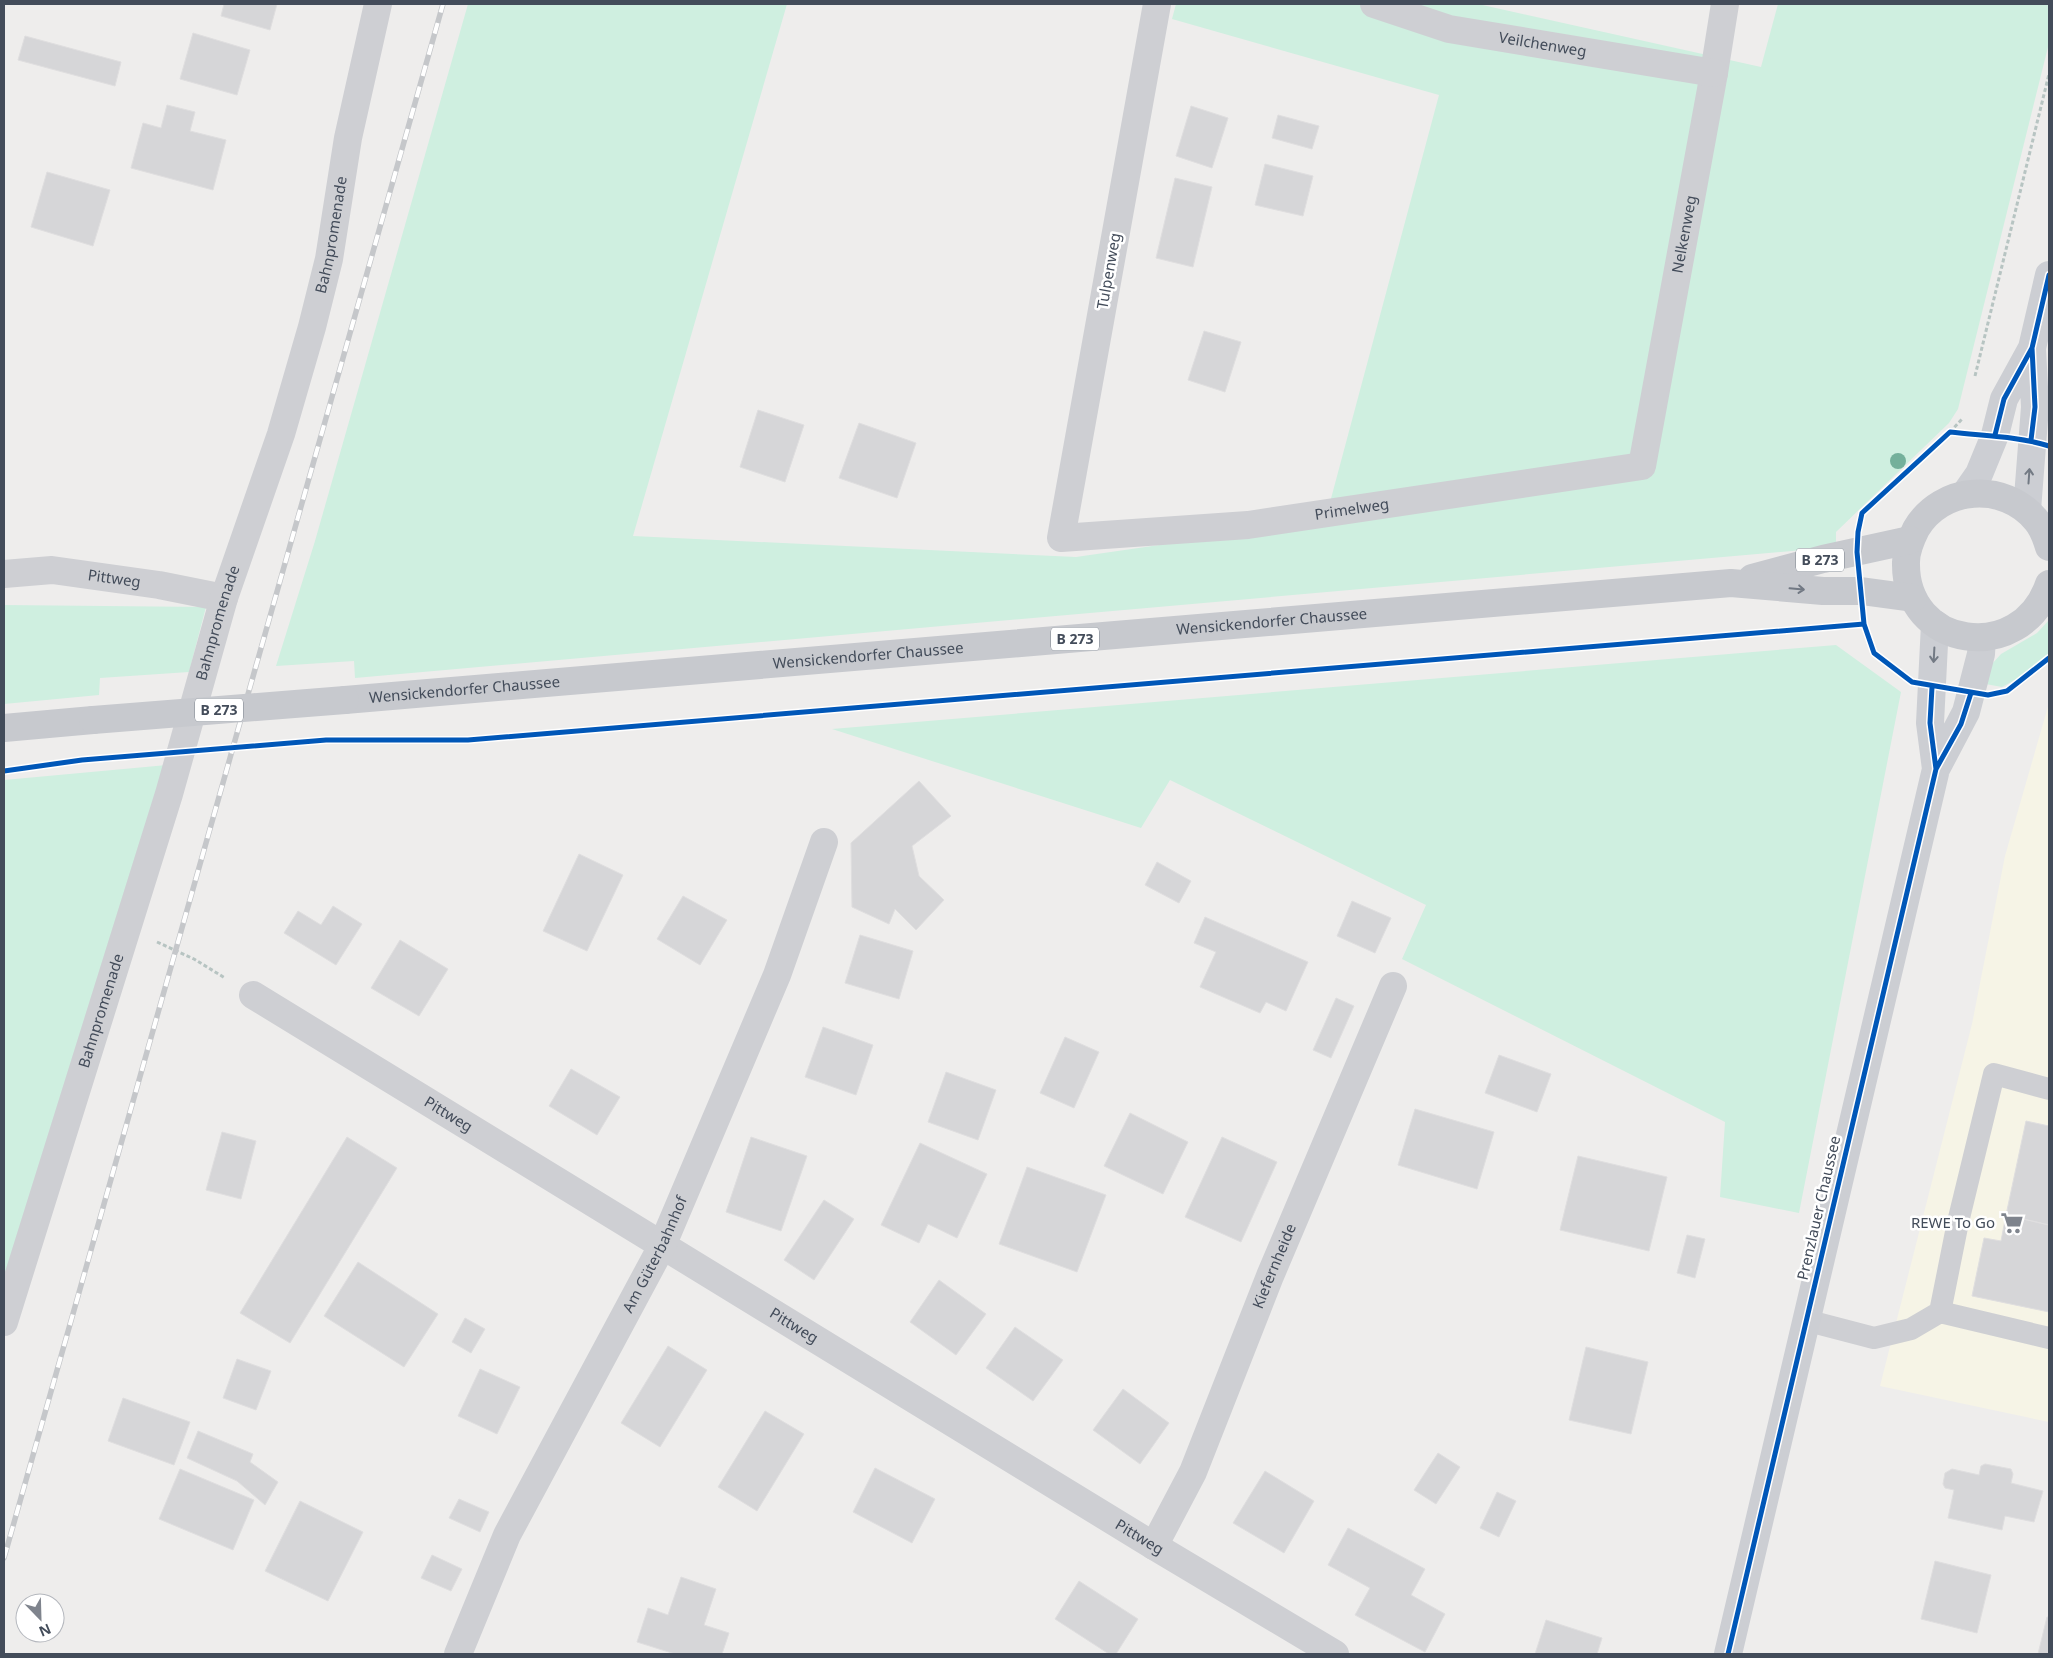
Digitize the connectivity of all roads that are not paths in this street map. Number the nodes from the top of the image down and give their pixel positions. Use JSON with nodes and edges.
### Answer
{"nodes":[{"id":1,"x":378,"y":4,"type":"edge"},
{"id":2,"x":1157,"y":4,"type":"edge"},
{"id":3,"x":1374,"y":4,"type":"edge"},
{"id":4,"x":1725,"y":4,"type":"edge"},
{"id":5,"x":1714,"y":74,"type":"junction"},
{"id":6,"x":2049,"y":275,"type":"edge"},
{"id":7,"x":2032,"y":348,"type":"junction"},
{"id":8,"x":1642,"y":466,"type":"joint"},
{"id":9,"x":1965,"y":494,"type":"junction"},
{"id":10,"x":2026,"y":510,"type":"junction"},
{"id":11,"x":2048,"y":537,"type":"edge"},
{"id":12,"x":1061,"y":538,"type":"joint"},
{"id":13,"x":1910,"y":540,"type":"junction"},
{"id":14,"x":4,"y":574,"type":"edge"},
{"id":15,"x":1732,"y":583,"type":"junction"},
{"id":16,"x":2049,"y":585,"type":"edge"},
{"id":17,"x":224,"y":598,"type":"junction"},
{"id":18,"x":1913,"y":598,"type":"junction"},
{"id":19,"x":1935,"y":624,"type":"junction"},
{"id":20,"x":1982,"y":638,"type":"junction"},
{"id":21,"x":4,"y":728,"type":"edge"},
{"id":22,"x":1936,"y":769,"type":"junction"},
{"id":23,"x":824,"y":842,"type":"dead end"},
{"id":24,"x":1393,"y":986,"type":"dead end"},
{"id":25,"x":253,"y":995,"type":"road end"},
{"id":26,"x":2049,"y":1089,"type":"edge"},
{"id":27,"x":662,"y":1246,"type":"junction"},
{"id":28,"x":1940,"y":1312,"type":"junction"},
{"id":29,"x":1805,"y":1320,"type":"junction"},
{"id":30,"x":4,"y":1322,"type":"edge"},
{"id":31,"x":2049,"y":1338,"type":"edge"},
{"id":32,"x":1154,"y":1546,"type":"junction"},
{"id":33,"x":458,"y":1654,"type":"edge"},
{"id":34,"x":1335,"y":1654,"type":"edge"},
{"id":35,"x":1728,"y":1654,"type":"edge"}],
"edges":[{"from":1,"to":17,"type":"street","name":"Bahnpromenade"},
{"from":2,"to":12,"type":"street","name":"Tulpenweg"},
{"from":3,"to":5,"type":"street","name":"Veilchenweg"},
{"from":4,"to":5,"type":"street","name":"Nelkenweg"},
{"from":5,"to":8,"type":"street","name":"Nelkenweg"},
{"from":6,"to":7,"type":"main road"},
{"from":7,"to":9,"type":"main road"},
{"from":10,"to":7,"type":"main road","one_way":true},
{"from":8,"to":12,"type":"street","name":"Primelweg"},
{"from":9,"to":10,"type":"main road"},
{"from":9,"to":13,"type":"main road"},
{"from":10,"to":11,"type":"main road"},
{"from":13,"to":15,"type":"main road","name":"Wensickendorfer Chaussee","number":"B 273"},
{"from":13,"to":18,"type":"main road"},
{"from":14,"to":17,"type":"street","name":"Pittweg"},
{"from":15,"to":18,"type":"main road","name":"Wensickendorfer Chaussee","number":"B 273","one_way":true},
{"from":15,"to":21,"type":"main road","name":"Wensickendorfer Chaussee","number":"B 273","bridge":true},
{"from":16,"to":20,"type":"main road"},
{"from":17,"to":30,"type":"street","name":"Bahnpromenade"},
{"from":18,"to":19,"type":"main road"},
{"from":19,"to":20,"type":"main road"},
{"from":19,"to":22,"type":"main road","name":"Prenzlauer Chaussee","one_way":true},
{"from":20,"to":22,"type":"main road","name":"Prenzlauer Chaussee"},
{"from":22,"to":29,"type":"main road","name":"Prenzlauer Chaussee"},
{"from":23,"to":27,"type":"street","name":"Am Güterbahnhof"},
{"from":24,"to":32,"type":"street","name":"Kiefernheide"},
{"from":25,"to":27,"type":"street","name":"Pittweg"},
{"from":26,"to":28,"type":"lane"},
{"from":27,"to":32,"type":"street","name":"Pittweg"},
{"from":27,"to":33,"type":"street","name":"Am Güterbahnhof"},
{"from":28,"to":29,"type":"lane"},
{"from":28,"to":31,"type":"lane"},
{"from":29,"to":35,"type":"main road","name":"Prenzlauer Chaussee"},
{"from":32,"to":34,"type":"street","name":"Pittweg"}]}
